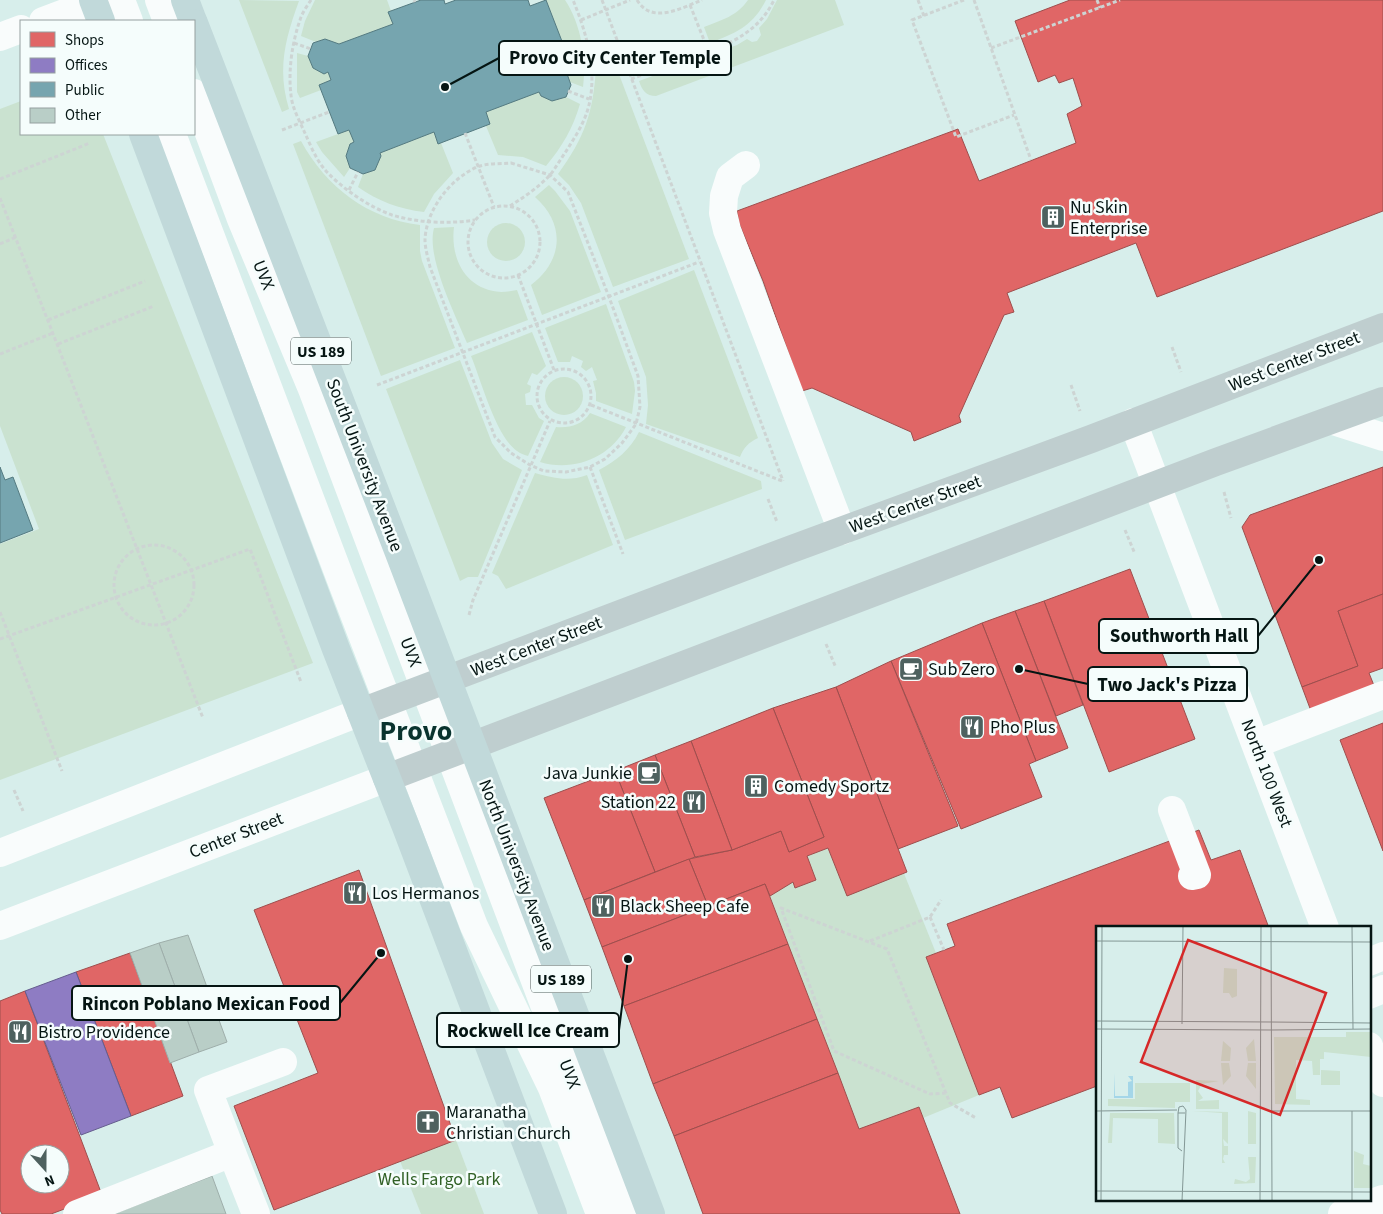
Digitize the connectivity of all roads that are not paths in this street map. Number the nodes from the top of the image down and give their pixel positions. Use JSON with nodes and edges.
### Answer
{"nodes":[{"id":1,"x":121,"y":0,"type":"edge"},
{"id":2,"x":159,"y":0,"type":"edge"},
{"id":3,"x":185,"y":0,"type":"edge"},
{"id":4,"x":96,"y":8,"type":"edge"},
{"id":5,"x":47,"y":20,"type":"edge"},
{"id":6,"x":129,"y":20,"type":"edge"},
{"id":7,"x":167,"y":20,"type":"edge"},
{"id":8,"x":192,"y":20,"type":"edge"},
{"id":9,"x":195,"y":27,"type":"edge"},
{"id":10,"x":20,"y":29,"type":"edge"},
{"id":11,"x":0,"y":37,"type":"edge"},
{"id":12,"x":195,"y":96,"type":"edge"},
{"id":13,"x":143,"y":135,"type":"edge"},
{"id":14,"x":172,"y":135,"type":"edge"},
{"id":15,"x":746,"y":165,"type":"dead end"},
{"id":16,"x":1383,"y":327,"type":"edge"},
{"id":17,"x":1383,"y":401,"type":"edge"},
{"id":18,"x":1332,"y":421,"type":"junction"},
{"id":19,"x":1133,"y":422,"type":"junction"},
{"id":20,"x":1383,"y":437,"type":"edge"},
{"id":21,"x":1158,"y":485,"type":"junction"},
{"id":22,"x":842,"y":531,"type":"junction"},
{"id":23,"x":436,"y":684,"type":"junction"},
{"id":24,"x":1383,"y":695,"type":"edge"},
{"id":25,"x":387,"y":702,"type":"junction"},
{"id":26,"x":361,"y":712,"type":"junction"},
{"id":27,"x":459,"y":712,"type":"joint"},
{"id":28,"x":1256,"y":744,"type":"junction"},
{"id":29,"x":461,"y":749,"type":"junction"},
{"id":30,"x":413,"y":767,"type":"junction"},
{"id":31,"x":387,"y":778,"type":"junction"},
{"id":32,"x":1172,"y":810,"type":"dead end"},
{"id":33,"x":0,"y":853,"type":"edge"},
{"id":34,"x":1192,"y":876,"type":"dead end"},
{"id":35,"x":0,"y":926,"type":"edge"},
{"id":36,"x":1324,"y":926,"type":"edge"},
{"id":37,"x":1383,"y":956,"type":"edge"},
{"id":38,"x":1370,"y":962,"type":"edge"},
{"id":39,"x":1383,"y":989,"type":"edge"},
{"id":40,"x":1370,"y":995,"type":"edge"},
{"id":41,"x":1370,"y":1049,"type":"edge"},
{"id":42,"x":283,"y":1062,"type":"dead end"},
{"id":43,"x":1383,"y":1082,"type":"edge"},
{"id":44,"x":232,"y":1153,"type":"junction"},
{"id":45,"x":1383,"y":1199,"type":"edge"},
{"id":46,"x":77,"y":1214,"type":"edge"},
{"id":47,"x":256,"y":1214,"type":"edge"},
{"id":48,"x":553,"y":1214,"type":"edge"},
{"id":49,"x":600,"y":1214,"type":"edge"},
{"id":50,"x":623,"y":1214,"type":"edge"},
{"id":51,"x":651,"y":1214,"type":"edge"},
{"id":52,"x":1342,"y":1214,"type":"edge"}],
"edges":[{"from":1,"to":6,"type":"street"},
{"from":2,"to":7,"type":"street"},
{"from":3,"to":8,"type":"highway","name":"South University Avenue","number":"US 189"},
{"from":4,"to":5,"type":"street"},
{"from":9,"to":23,"type":"highway","name":"South University Avenue","number":"US 189"},
{"from":10,"to":11,"type":"street"},
{"from":12,"to":23,"type":"street","name":"UVX"},
{"from":13,"to":26,"type":"highway"},
{"from":14,"to":25,"type":"street","name":"UVX"},
{"from":15,"to":22,"type":"street"},
{"from":16,"to":19,"type":"main road","name":"West Center Street"},
{"from":17,"to":18,"type":"main road"},
{"from":18,"to":20,"type":"street"},
{"from":18,"to":21,"type":"main road"},
{"from":19,"to":21,"type":"street","name":"North 100 West"},
{"from":19,"to":22,"type":"main road","name":"West Center Street"},
{"from":21,"to":28,"type":"street","name":"North 100 West"},
{"from":21,"to":29,"type":"main road"},
{"from":22,"to":23,"type":"main road","name":"West Center Street"},
{"from":23,"to":25,"type":"main road"},
{"from":23,"to":27,"type":"highway","name":"South University Avenue","number":"US 189"},
{"from":23,"to":29,"type":"street","name":"UVX"},
{"from":24,"to":28,"type":"street"},
{"from":25,"to":26,"type":"main road"},
{"from":25,"to":30,"type":"street","name":"UVX"},
{"from":26,"to":31,"type":"highway"},
{"from":26,"to":33,"type":"street"},
{"from":27,"to":29,"type":"highway","name":"North University Avenue","number":"US 189"},
{"from":28,"to":36,"type":"street","name":"North 100 West"},
{"from":29,"to":30,"type":"main road","name":"Center Street"},
{"from":29,"to":50,"type":"street","name":"UVX"},
{"from":29,"to":51,"type":"highway","name":"North University Avenue","number":"US 189"},
{"from":30,"to":31,"type":"main road","name":"Center Street"},
{"from":30,"to":49,"type":"street","name":"UVX"},
{"from":31,"to":35,"type":"street","name":"Center Street"},
{"from":31,"to":48,"type":"highway"},
{"from":32,"to":34,"type":"street"},
{"from":37,"to":38,"type":"street"},
{"from":39,"to":40,"type":"street"},
{"from":41,"to":43,"type":"street"},
{"from":42,"to":44,"type":"street"},
{"from":44,"to":46,"type":"street"},
{"from":44,"to":47,"type":"street"},
{"from":45,"to":52,"type":"street"}]}
